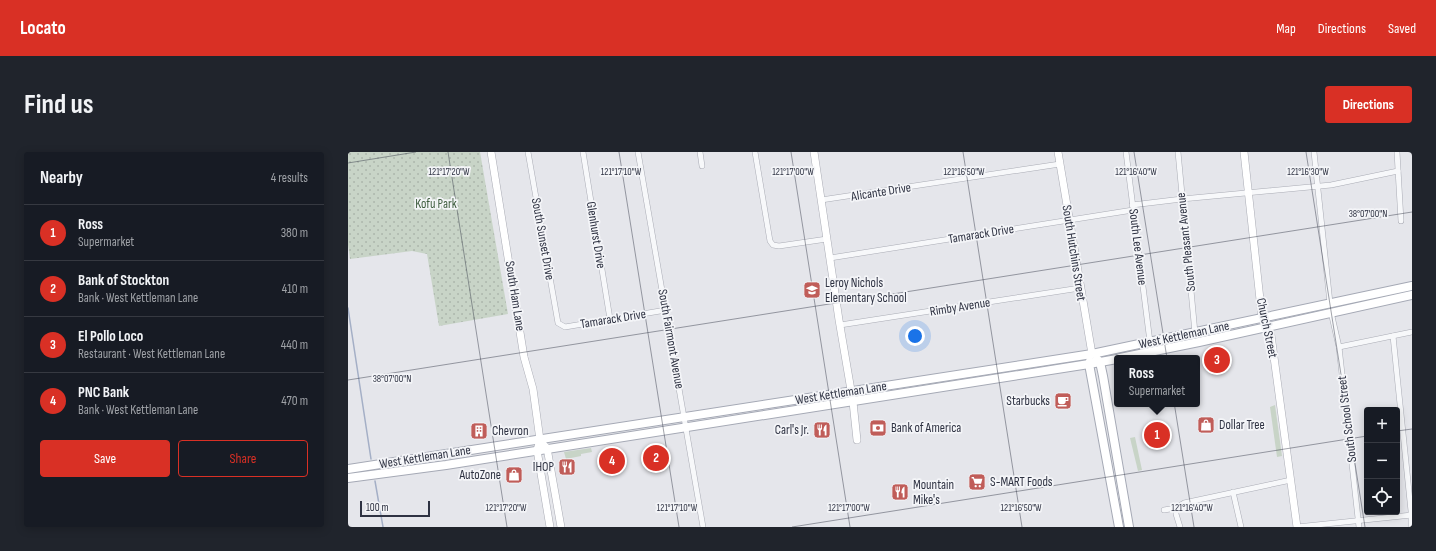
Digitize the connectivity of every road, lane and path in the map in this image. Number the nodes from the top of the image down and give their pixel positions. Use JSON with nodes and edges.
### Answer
{"nodes":[{"id":1,"x":491,"y":152,"type":"edge"},
{"id":2,"x":528,"y":152,"type":"edge"},
{"id":3,"x":583,"y":152,"type":"edge"},
{"id":4,"x":638,"y":152,"type":"edge"},
{"id":5,"x":700,"y":152,"type":"edge"},
{"id":6,"x":755,"y":152,"type":"edge"},
{"id":7,"x":814,"y":152,"type":"edge"},
{"id":8,"x":1058,"y":152,"type":"edge"},
{"id":9,"x":1126,"y":152,"type":"edge"},
{"id":10,"x":1178,"y":152,"type":"edge"},
{"id":11,"x":1244,"y":152,"type":"edge"},
{"id":12,"x":1314,"y":152,"type":"edge"},
{"id":13,"x":1397,"y":152,"type":"edge"},
{"id":14,"x":1060,"y":164,"type":"junction"},
{"id":15,"x":702,"y":166,"type":"dead end"},
{"id":16,"x":1398,"y":171,"type":"junction"},
{"id":17,"x":1318,"y":186,"type":"junction"},
{"id":18,"x":1248,"y":193,"type":"junction"},
{"id":19,"x":1182,"y":199,"type":"junction"},
{"id":20,"x":821,"y":200,"type":"junction"},
{"id":21,"x":1133,"y":208,"type":"junction"},
{"id":22,"x":1069,"y":220,"type":"junction"},
{"id":23,"x":1401,"y":221,"type":"dead end"},
{"id":24,"x":826,"y":239,"type":"junction"},
{"id":25,"x":830,"y":258,"type":"junction"},
{"id":26,"x":1412,"y":286,"type":"edge"},
{"id":27,"x":1080,"y":288,"type":"junction"},
{"id":28,"x":1412,"y":295,"type":"edge"},
{"id":29,"x":1330,"y":303,"type":"junction"},
{"id":30,"x":666,"y":310,"type":"junction"},
{"id":31,"x":1332,"y":312,"type":"junction"},
{"id":32,"x":1262,"y":318,"type":"junction"},
{"id":33,"x":610,"y":319,"type":"junction"},
{"id":34,"x":560,"y":325,"type":"joint"},
{"id":35,"x":840,"y":325,"type":"junction"},
{"id":36,"x":1267,"y":327,"type":"junction"},
{"id":37,"x":1195,"y":332,"type":"junction"},
{"id":38,"x":1412,"y":332,"type":"edge"},
{"id":39,"x":1393,"y":336,"type":"junction"},
{"id":40,"x":1150,"y":342,"type":"junction"},
{"id":41,"x":1339,"y":347,"type":"junction"},
{"id":42,"x":1092,"y":354,"type":"junction"},
{"id":43,"x":1134,"y":355,"type":"edge"},
{"id":44,"x":1114,"y":360,"type":"edge"},
{"id":45,"x":1100,"y":362,"type":"junction"},
{"id":46,"x":1090,"y":364,"type":"junction"},
{"id":47,"x":998,"y":369,"type":"junction"},
{"id":48,"x":981,"y":381,"type":"junction"},
{"id":49,"x":851,"y":392,"type":"junction"},
{"id":50,"x":853,"y":402,"type":"junction"},
{"id":51,"x":684,"y":418,"type":"junction"},
{"id":52,"x":686,"y":428,"type":"junction"},
{"id":53,"x":540,"y":440,"type":"junction"},
{"id":54,"x":857,"y":440,"type":"dead end"},
{"id":55,"x":1104,"y":442,"type":"junction"},
{"id":56,"x":547,"y":448,"type":"junction"},
{"id":57,"x":537,"y":450,"type":"junction"},
{"id":58,"x":1117,"y":456,"type":"junction"},
{"id":59,"x":348,"y":469,"type":"edge"},
{"id":60,"x":348,"y":478,"type":"edge"},
{"id":61,"x":1290,"y":480,"type":"junction"},
{"id":62,"x":1233,"y":492,"type":"junction"},
{"id":63,"x":1176,"y":508,"type":"junction"},
{"id":64,"x":1164,"y":510,"type":"dead end"},
{"id":65,"x":1411,"y":515,"type":"edge"},
{"id":66,"x":1359,"y":520,"type":"junction"},
{"id":67,"x":550,"y":527,"type":"edge"},
{"id":68,"x":560,"y":527,"type":"edge"},
{"id":69,"x":703,"y":527,"type":"edge"},
{"id":70,"x":1119,"y":527,"type":"edge"},
{"id":71,"x":1129,"y":527,"type":"edge"},
{"id":72,"x":1180,"y":527,"type":"edge"},
{"id":73,"x":1241,"y":527,"type":"edge"},
{"id":74,"x":1297,"y":527,"type":"edge"},
{"id":75,"x":1359,"y":527,"type":"edge"},
{"id":76,"x":1411,"y":527,"type":"edge"}],
"edges":[{"from":1,"to":53,"type":"main road","name":"South Ham Lane"},
{"from":2,"to":34,"type":"street","name":"South Sunset Drive"},
{"from":3,"to":33,"type":"street","name":"Glenhurst Drive"},
{"from":4,"to":30,"type":"street","name":"South Fairmont Avenue"},
{"from":5,"to":15,"type":"street"},
{"from":6,"to":24,"type":"street"},
{"from":7,"to":20,"type":"main road"},
{"from":8,"to":14,"type":"main road","name":"South Hutchins Street"},
{"from":9,"to":21,"type":"street","name":"South Lee Avenue"},
{"from":10,"to":19,"type":"street","name":"South Pleasant Avenue"},
{"from":11,"to":18,"type":"main road","name":"Church Street"},
{"from":12,"to":17,"type":"street"},
{"from":13,"to":16,"type":"street"},
{"from":14,"to":20,"type":"street","name":"Alicante Drive"},
{"from":14,"to":22,"type":"main road","name":"South Hutchins Street"},
{"from":16,"to":17,"type":"street","name":"Tamarack Drive"},
{"from":16,"to":23,"type":"street"},
{"from":17,"to":18,"type":"street","name":"Tamarack Drive"},
{"from":17,"to":29,"type":"street"},
{"from":18,"to":19,"type":"street","name":"Tamarack Drive"},
{"from":18,"to":32,"type":"main road","name":"Church Street"},
{"from":19,"to":21,"type":"street","name":"Tamarack Drive"},
{"from":19,"to":37,"type":"street","name":"South Pleasant Avenue"},
{"from":20,"to":24,"type":"main road"},
{"from":21,"to":22,"type":"street","name":"Tamarack Drive"},
{"from":21,"to":40,"type":"street","name":"South Lee Avenue"},
{"from":22,"to":25,"type":"street","name":"Tamarack Drive"},
{"from":22,"to":27,"type":"main road","name":"South Hutchins Street"},
{"from":24,"to":25,"type":"main road"},
{"from":25,"to":35,"type":"main road"},
{"from":26,"to":29,"type":"main road","name":"West Kettleman Lane"},
{"from":27,"to":35,"type":"street","name":"Rimby Avenue"},
{"from":27,"to":42,"type":"main road","name":"South Hutchins Street"},
{"from":28,"to":31,"type":"main road","name":"West Kettleman Lane"},
{"from":29,"to":32,"type":"main road","name":"West Kettleman Lane"},
{"from":30,"to":33,"type":"street","name":"Tamarack Drive"},
{"from":30,"to":51,"type":"street","name":"South Fairmont Avenue"},
{"from":31,"to":36,"type":"main road","name":"West Kettleman Lane"},
{"from":31,"to":41,"type":"street","name":"South School Street"},
{"from":32,"to":36,"type":"main road","name":"Church Street"},
{"from":32,"to":37,"type":"main road","name":"West Kettleman Lane"},
{"from":33,"to":34,"type":"street","name":"Tamarack Drive"},
{"from":35,"to":49,"type":"main road"},
{"from":36,"to":43,"type":"main road","name":"West Kettleman Lane"},
{"from":36,"to":61,"type":"main road","name":"Church Street"},
{"from":37,"to":40,"type":"main road","name":"West Kettleman Lane"},
{"from":38,"to":39,"type":"street"},
{"from":39,"to":41,"type":"street"},
{"from":39,"to":65,"type":"street"},
{"from":40,"to":42,"type":"main road","name":"West Kettleman Lane"},
{"from":41,"to":66,"type":"street","name":"South School Street"},
{"from":42,"to":45,"type":"main road"},
{"from":42,"to":46,"type":"main road","name":"South Hutchins Street"},
{"from":42,"to":47,"type":"main road","name":"West Kettleman Lane"},
{"from":44,"to":45,"type":"main road","name":"West Kettleman Lane"},
{"from":45,"to":46,"type":"main road","name":"West Kettleman Lane"},
{"from":45,"to":58,"type":"main road"},
{"from":46,"to":48,"type":"main road","name":"West Kettleman Lane"},
{"from":46,"to":55,"type":"main road","name":"South Hutchins Street"},
{"from":47,"to":48,"type":"main road"},
{"from":47,"to":49,"type":"main road","name":"West Kettleman Lane"},
{"from":48,"to":50,"type":"main road","name":"West Kettleman Lane"},
{"from":49,"to":50,"type":"main road"},
{"from":49,"to":51,"type":"main road","name":"West Kettleman Lane"},
{"from":50,"to":52,"type":"main road","name":"West Kettleman Lane"},
{"from":50,"to":54,"type":"main road"},
{"from":51,"to":52,"type":"street","name":"South Fairmont Avenue"},
{"from":51,"to":53,"type":"main road","name":"West Kettleman Lane"},
{"from":52,"to":56,"type":"main road","name":"West Kettleman Lane"},
{"from":52,"to":69,"type":"street","name":"South Fairmont Avenue"},
{"from":53,"to":56,"type":"main road"},
{"from":53,"to":57,"type":"main road","name":"South Ham Lane"},
{"from":53,"to":59,"type":"main road","name":"West Kettleman Lane"},
{"from":55,"to":58,"type":"main road"},
{"from":55,"to":70,"type":"main road","name":"South Hutchins Street"},
{"from":56,"to":57,"type":"main road","name":"West Kettleman Lane"},
{"from":56,"to":68,"type":"main road"},
{"from":57,"to":60,"type":"main road","name":"West Kettleman Lane"},
{"from":57,"to":67,"type":"main road","name":"South Ham Lane"},
{"from":58,"to":71,"type":"main road"},
{"from":61,"to":62,"type":"street"},
{"from":61,"to":74,"type":"main road","name":"Church Street"},
{"from":62,"to":63,"type":"street"},
{"from":62,"to":73,"type":"street"},
{"from":63,"to":64,"type":"street"},
{"from":63,"to":72,"type":"street"},
{"from":65,"to":66,"type":"street","name":"Church Street"},
{"from":65,"to":76,"type":"street"},
{"from":66,"to":74,"type":"street","name":"Church Street"},
{"from":66,"to":75,"type":"street","name":"South School Street"}]}
